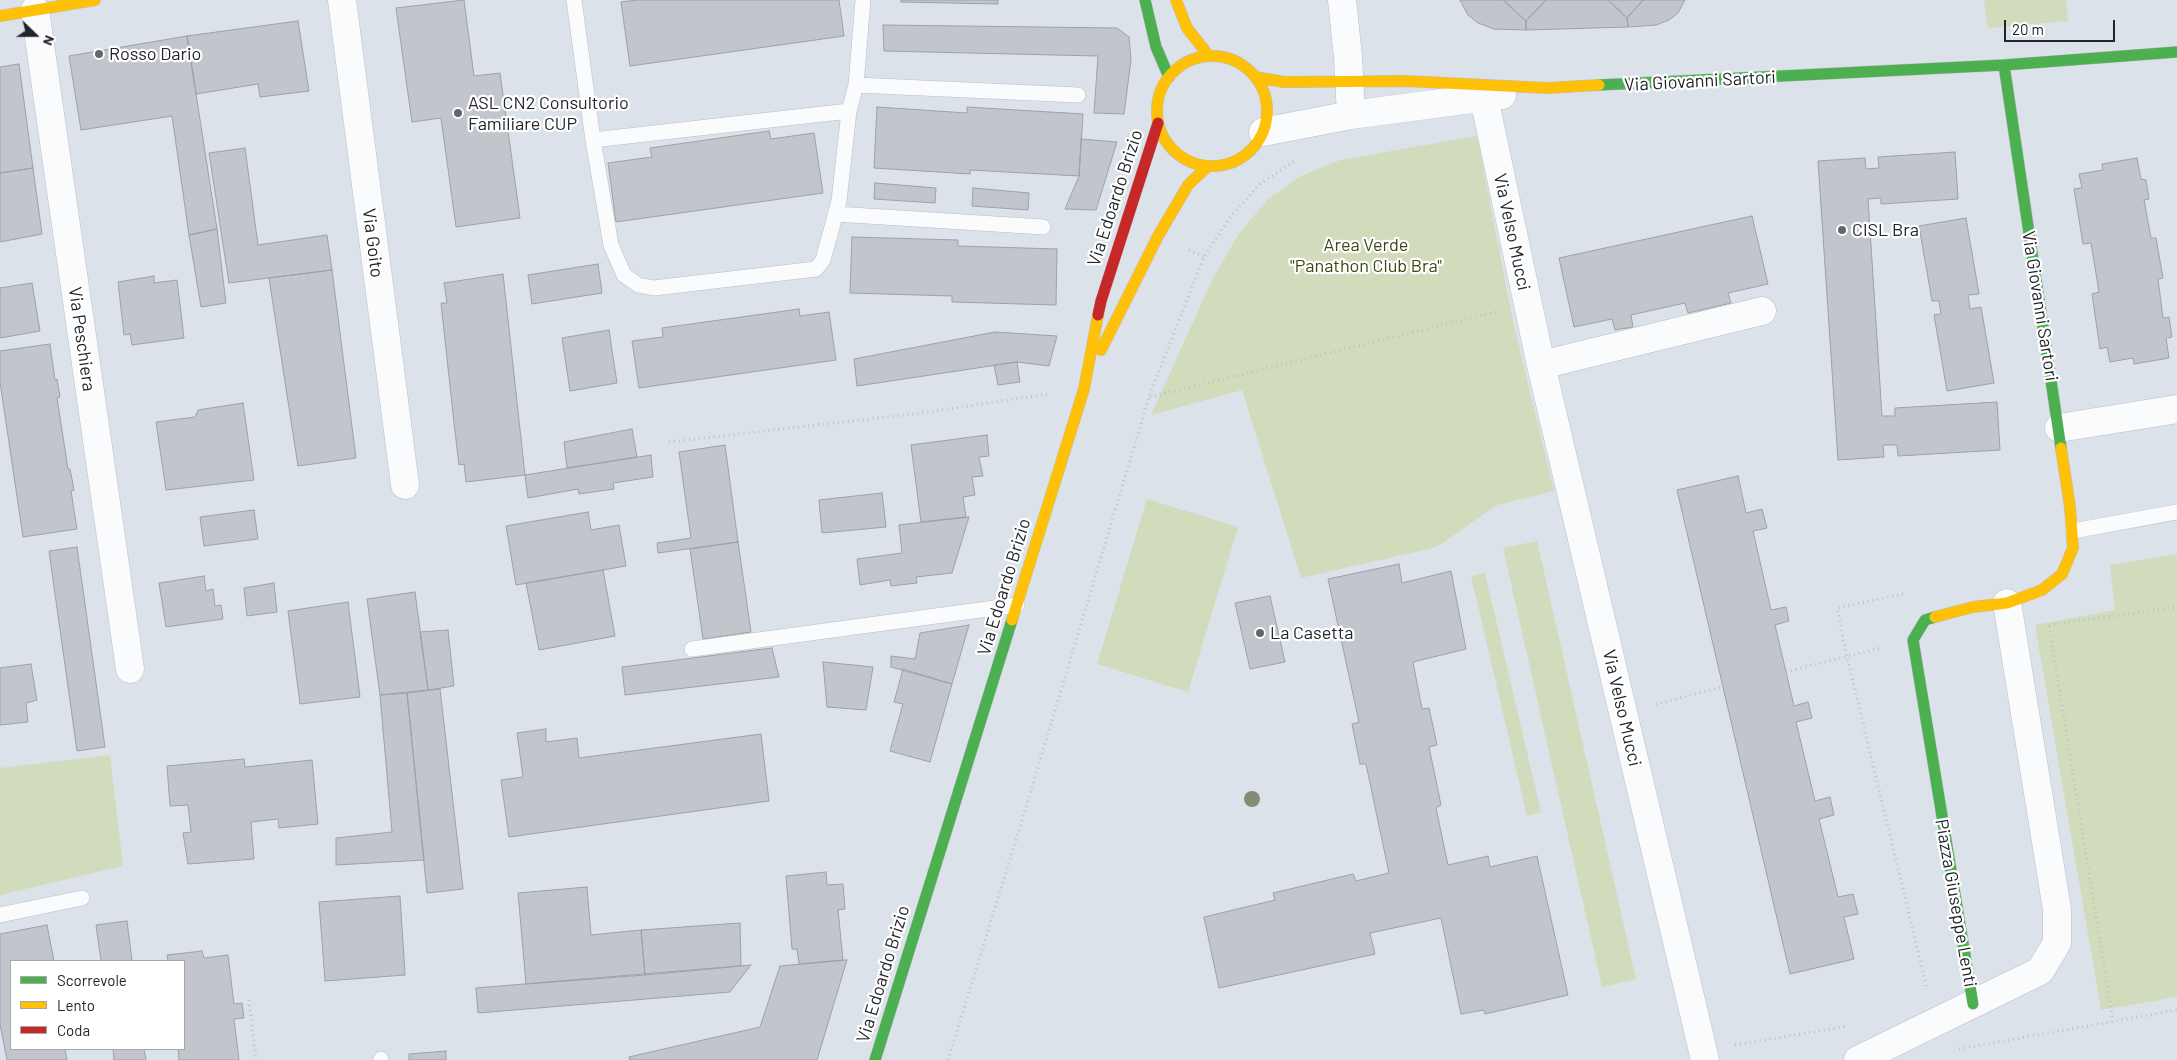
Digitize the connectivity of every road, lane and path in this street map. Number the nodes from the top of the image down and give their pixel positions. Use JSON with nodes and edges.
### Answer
{"nodes":[{"id":1,"x":95,"y":0,"type":"edge"},
{"id":2,"x":342,"y":0,"type":"edge"},
{"id":3,"x":574,"y":0,"type":"edge"},
{"id":4,"x":863,"y":0,"type":"edge"},
{"id":5,"x":1146,"y":0,"type":"edge"},
{"id":6,"x":1176,"y":0,"type":"edge"},
{"id":7,"x":1342,"y":0,"type":"edge"},
{"id":8,"x":35,"y":10,"type":"junction"},
{"id":9,"x":0,"y":16,"type":"edge"},
{"id":10,"x":2177,"y":52,"type":"edge"},
{"id":11,"x":1209,"y":56,"type":"junction"},
{"id":12,"x":2004,"y":65,"type":"junction"},
{"id":13,"x":1169,"y":77,"type":"junction"},
{"id":14,"x":1255,"y":77,"type":"junction"},
{"id":15,"x":1350,"y":81,"type":"junction"},
{"id":16,"x":856,"y":85,"type":"junction"},
{"id":17,"x":1546,"y":88,"type":"junction"},
{"id":18,"x":1078,"y":95,"type":"dead end"},
{"id":19,"x":1484,"y":98,"type":"junction"},
{"id":20,"x":849,"y":111,"type":"junction"},
{"id":21,"x":1351,"y":116,"type":"junction"},
{"id":22,"x":1158,"y":122,"type":"junction"},
{"id":23,"x":1264,"y":132,"type":"junction"},
{"id":24,"x":593,"y":140,"type":"junction"},
{"id":25,"x":1296,"y":160,"type":"dead end"},
{"id":26,"x":1207,"y":166,"type":"junction"},
{"id":27,"x":835,"y":214,"type":"junction"},
{"id":28,"x":1043,"y":227,"type":"dead end"},
{"id":29,"x":1528,"y":304,"type":"junction"},
{"id":30,"x":1762,"y":311,"type":"dead end"},
{"id":31,"x":1541,"y":365,"type":"junction"},
{"id":32,"x":1088,"y":376,"type":"junction"},
{"id":33,"x":1084,"y":388,"type":"junction"},
{"id":34,"x":1149,"y":397,"type":"junction"},
{"id":35,"x":2177,"y":409,"type":"edge"},
{"id":36,"x":2059,"y":428,"type":"junction"},
{"id":37,"x":669,"y":442,"type":"dead end"},
{"id":38,"x":405,"y":486,"type":"dead end"},
{"id":39,"x":2177,"y":512,"type":"edge"},
{"id":40,"x":2073,"y":531,"type":"junction"},
{"id":41,"x":2042,"y":590,"type":"junction"},
{"id":42,"x":2006,"y":603,"type":"junction"},
{"id":43,"x":1016,"y":605,"type":"junction"},
{"id":44,"x":2177,"y":607,"type":"edge"},
{"id":45,"x":2049,"y":626,"type":"junction"},
{"id":46,"x":1912,"y":640,"type":"junction"},
{"id":47,"x":692,"y":649,"type":"dead end"},
{"id":48,"x":130,"y":669,"type":"dead end"},
{"id":49,"x":1786,"y":672,"type":"dead end"},
{"id":50,"x":1723,"y":687,"type":"dead end"},
{"id":51,"x":1623,"y":713,"type":"junction"},
{"id":52,"x":82,"y":898,"type":"dead end"},
{"id":53,"x":0,"y":915,"type":"edge"},
{"id":54,"x":249,"y":1000,"type":"dead end"},
{"id":55,"x":1973,"y":1004,"type":"junction"},
{"id":56,"x":2177,"y":1010,"type":"edge"},
{"id":57,"x":2113,"y":1021,"type":"junction"},
{"id":58,"x":1849,"y":1026,"type":"dead end"},
{"id":59,"x":1957,"y":1050,"type":"dead end"},
{"id":60,"x":1704,"y":1055,"type":"edge"},
{"id":61,"x":256,"y":1060,"type":"edge"},
{"id":62,"x":875,"y":1060,"type":"edge"},
{"id":63,"x":948,"y":1060,"type":"edge"},
{"id":64,"x":1858,"y":1060,"type":"edge"}],
"edges":[{"from":1,"to":8,"type":"street"},
{"from":2,"to":38,"type":"street","name":"Via Goito"},
{"from":3,"to":24,"type":"lane"},
{"from":4,"to":16,"type":"lane"},
{"from":5,"to":13,"type":"street"},
{"from":6,"to":11,"type":"street"},
{"from":7,"to":15,"type":"street"},
{"from":8,"to":9,"type":"street"},
{"from":8,"to":48,"type":"street","name":"Via Peschiera"},
{"from":10,"to":12,"type":"street","name":"Via Giovanni Sartori"},
{"from":11,"to":13,"type":"street"},
{"from":11,"to":14,"type":"street"},
{"from":12,"to":17,"type":"street","name":"Via Giovanni Sartori"},
{"from":12,"to":36,"type":"street","name":"Via Giovanni Sartori"},
{"from":13,"to":22,"type":"street"},
{"from":14,"to":15,"type":"street","name":"Via Giovanni Sartori"},
{"from":14,"to":23,"type":"street"},
{"from":15,"to":17,"type":"street","name":"Via Giovanni Sartori"},
{"from":15,"to":21,"type":"street"},
{"from":16,"to":18,"type":"lane"},
{"from":16,"to":20,"type":"lane"},
{"from":17,"to":19,"type":"street","name":"Via Giovanni Sartori"},
{"from":19,"to":21,"type":"street","name":"Via Giovanni Sartori"},
{"from":19,"to":29,"type":"street","name":"Via Velso Mucci"},
{"from":20,"to":24,"type":"lane"},
{"from":20,"to":27,"type":"lane"},
{"from":21,"to":23,"type":"street","name":"Via Giovanni Sartori"},
{"from":22,"to":26,"type":"street"},
{"from":22,"to":32,"type":"street","name":"Via Edoardo Brizio"},
{"from":23,"to":26,"type":"street"},
{"from":24,"to":27,"type":"lane"},
{"from":25,"to":34,"type":"path"},
{"from":26,"to":32,"type":"street"},
{"from":27,"to":28,"type":"lane"},
{"from":29,"to":31,"type":"street","name":"Via Velso Mucci"},
{"from":29,"to":34,"type":"path"},
{"from":30,"to":31,"type":"street"},
{"from":31,"to":51,"type":"street","name":"Via Velso Mucci"},
{"from":32,"to":33,"type":"street","name":"Via Edoardo Brizio"},
{"from":33,"to":37,"type":"path"},
{"from":33,"to":43,"type":"street","name":"Via Edoardo Brizio"},
{"from":34,"to":63,"type":"path"},
{"from":35,"to":36,"type":"street"},
{"from":36,"to":40,"type":"street"},
{"from":39,"to":40,"type":"lane"},
{"from":40,"to":41,"type":"street"},
{"from":41,"to":42,"type":"street"},
{"from":41,"to":45,"type":"path"},
{"from":42,"to":46,"type":"street"},
{"from":42,"to":55,"type":"street","name":"Piazza Giuseppe Lenti"},
{"from":43,"to":47,"type":"lane"},
{"from":43,"to":62,"type":"street","name":"Via Edoardo Brizio"},
{"from":44,"to":45,"type":"path"},
{"from":45,"to":57,"type":"path"},
{"from":46,"to":49,"type":"path"},
{"from":46,"to":55,"type":"street","name":"Piazza Giuseppe Lenti"},
{"from":50,"to":51,"type":"path"},
{"from":51,"to":60,"type":"street","name":"Via Velso Mucci"},
{"from":52,"to":53,"type":"lane"},
{"from":54,"to":61,"type":"path"},
{"from":55,"to":64,"type":"street"},
{"from":56,"to":57,"type":"path"},
{"from":57,"to":59,"type":"path"},
{"from":58,"to":60,"type":"path"}]}
